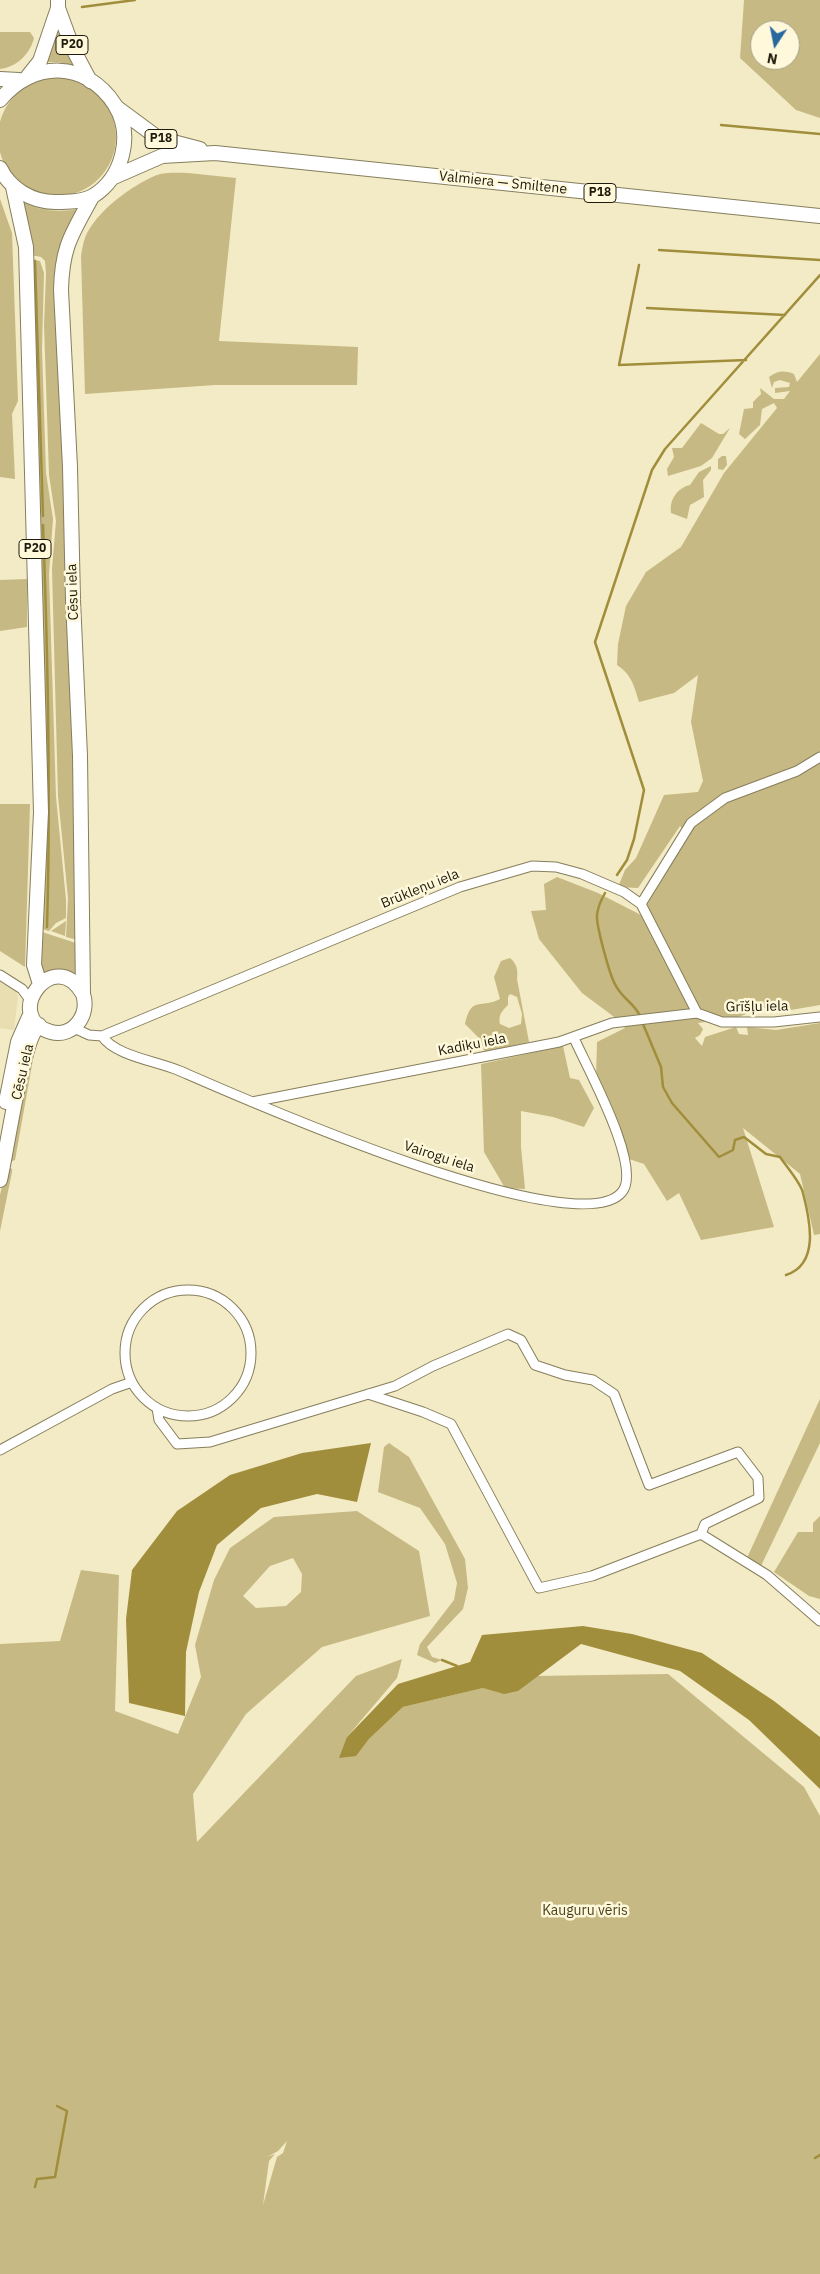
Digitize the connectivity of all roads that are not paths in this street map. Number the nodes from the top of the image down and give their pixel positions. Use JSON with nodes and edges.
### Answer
{"nodes":[{"id":1,"x":58,"y":4,"type":"edge"},
{"id":2,"x":24,"y":78,"type":"junction"},
{"id":3,"x":0,"y":79,"type":"edge"},
{"id":4,"x":90,"y":81,"type":"junction"},
{"id":5,"x":0,"y":100,"type":"edge"},
{"id":6,"x":116,"y":106,"type":"junction"},
{"id":7,"x":215,"y":153,"type":"junction"},
{"id":8,"x":0,"y":168,"type":"edge"},
{"id":9,"x":114,"y":177,"type":"junction"},
{"id":10,"x":13,"y":187,"type":"junction"},
{"id":11,"x":92,"y":196,"type":"junction"},
{"id":12,"x":820,"y":216,"type":"edge"},
{"id":13,"x":820,"y":757,"type":"edge"},
{"id":14,"x":641,"y":904,"type":"junction"},
{"id":15,"x":0,"y":974,"type":"edge"},
{"id":16,"x":83,"y":994,"type":"junction"},
{"id":17,"x":34,"y":996,"type":"junction"},
{"id":18,"x":697,"y":1013,"type":"junction"},
{"id":19,"x":820,"y":1017,"type":"edge"},
{"id":20,"x":78,"y":1023,"type":"junction"},
{"id":21,"x":39,"y":1025,"type":"junction"},
{"id":22,"x":100,"y":1036,"type":"junction"},
{"id":23,"x":574,"y":1038,"type":"junction"},
{"id":24,"x":252,"y":1102,"type":"junction"},
{"id":25,"x":0,"y":1136,"type":"edge"},
{"id":26,"x":0,"y":1180,"type":"edge"},
{"id":27,"x":132,"y":1382,"type":"junction"},
{"id":28,"x":367,"y":1394,"type":"junction"},
{"id":29,"x":157,"y":1408,"type":"junction"},
{"id":30,"x":0,"y":1450,"type":"edge"},
{"id":31,"x":700,"y":1534,"type":"junction"},
{"id":32,"x":820,"y":1621,"type":"edge"}],
"edges":[{"from":1,"to":2,"type":"main road","number":"P20"},
{"from":1,"to":4,"type":"main road","number":"P20"},
{"from":2,"to":3,"type":"main road","number":"P18"},
{"from":2,"to":4,"type":"main road","number":"P18"},
{"from":2,"to":5,"type":"main road"},
{"from":4,"to":6,"type":"main road","number":"P18"},
{"from":6,"to":7,"type":"main road","name":"Valmiera — Smiltene","number":"P18"},
{"from":6,"to":9,"type":"main road","number":"P18"},
{"from":7,"to":9,"type":"main road","name":"Valmiera — Smiltene","number":"P18"},
{"from":7,"to":12,"type":"main road","name":"Valmiera — Smiltene","number":"P18"},
{"from":8,"to":10,"type":"main road","number":"P18"},
{"from":9,"to":11,"type":"main road","number":"P18"},
{"from":10,"to":11,"type":"main road","number":"P18"},
{"from":10,"to":17,"type":"main road","number":"P20"},
{"from":11,"to":16,"type":"main road","name":"Cēsu iela","number":"P20"},
{"from":13,"to":14,"type":"street"},
{"from":14,"to":18,"type":"street","name":"Brūkleņu iela"},
{"from":14,"to":22,"type":"street","name":"Brūkleņu iela"},
{"from":15,"to":17,"type":"street"},
{"from":16,"to":17,"type":"main road"},
{"from":16,"to":20,"type":"main road","name":"Cēsu iela"},
{"from":17,"to":21,"type":"main road"},
{"from":17,"to":25,"type":"main road","name":"Cēsu iela"},
{"from":18,"to":19,"type":"street","name":"Grīšļu iela"},
{"from":18,"to":23,"type":"street","name":"Kadiķu iela"},
{"from":20,"to":21,"type":"main road","name":"Cēsu iela"},
{"from":20,"to":22,"type":"street"},
{"from":21,"to":26,"type":"main road","name":"Cēsu iela"},
{"from":22,"to":24,"type":"street","name":"Vairogu iela"},
{"from":23,"to":24,"type":"street","name":"Kadiķu iela"},
{"from":23,"to":24,"type":"street","name":"Vairogu iela"},
{"from":27,"to":29,"type":"street"},
{"from":27,"to":29,"type":"street"},
{"from":27,"to":30,"type":"street"},
{"from":28,"to":29,"type":"street"},
{"from":28,"to":31,"type":"street"},
{"from":28,"to":31,"type":"street"},
{"from":31,"to":32,"type":"street"}]}
